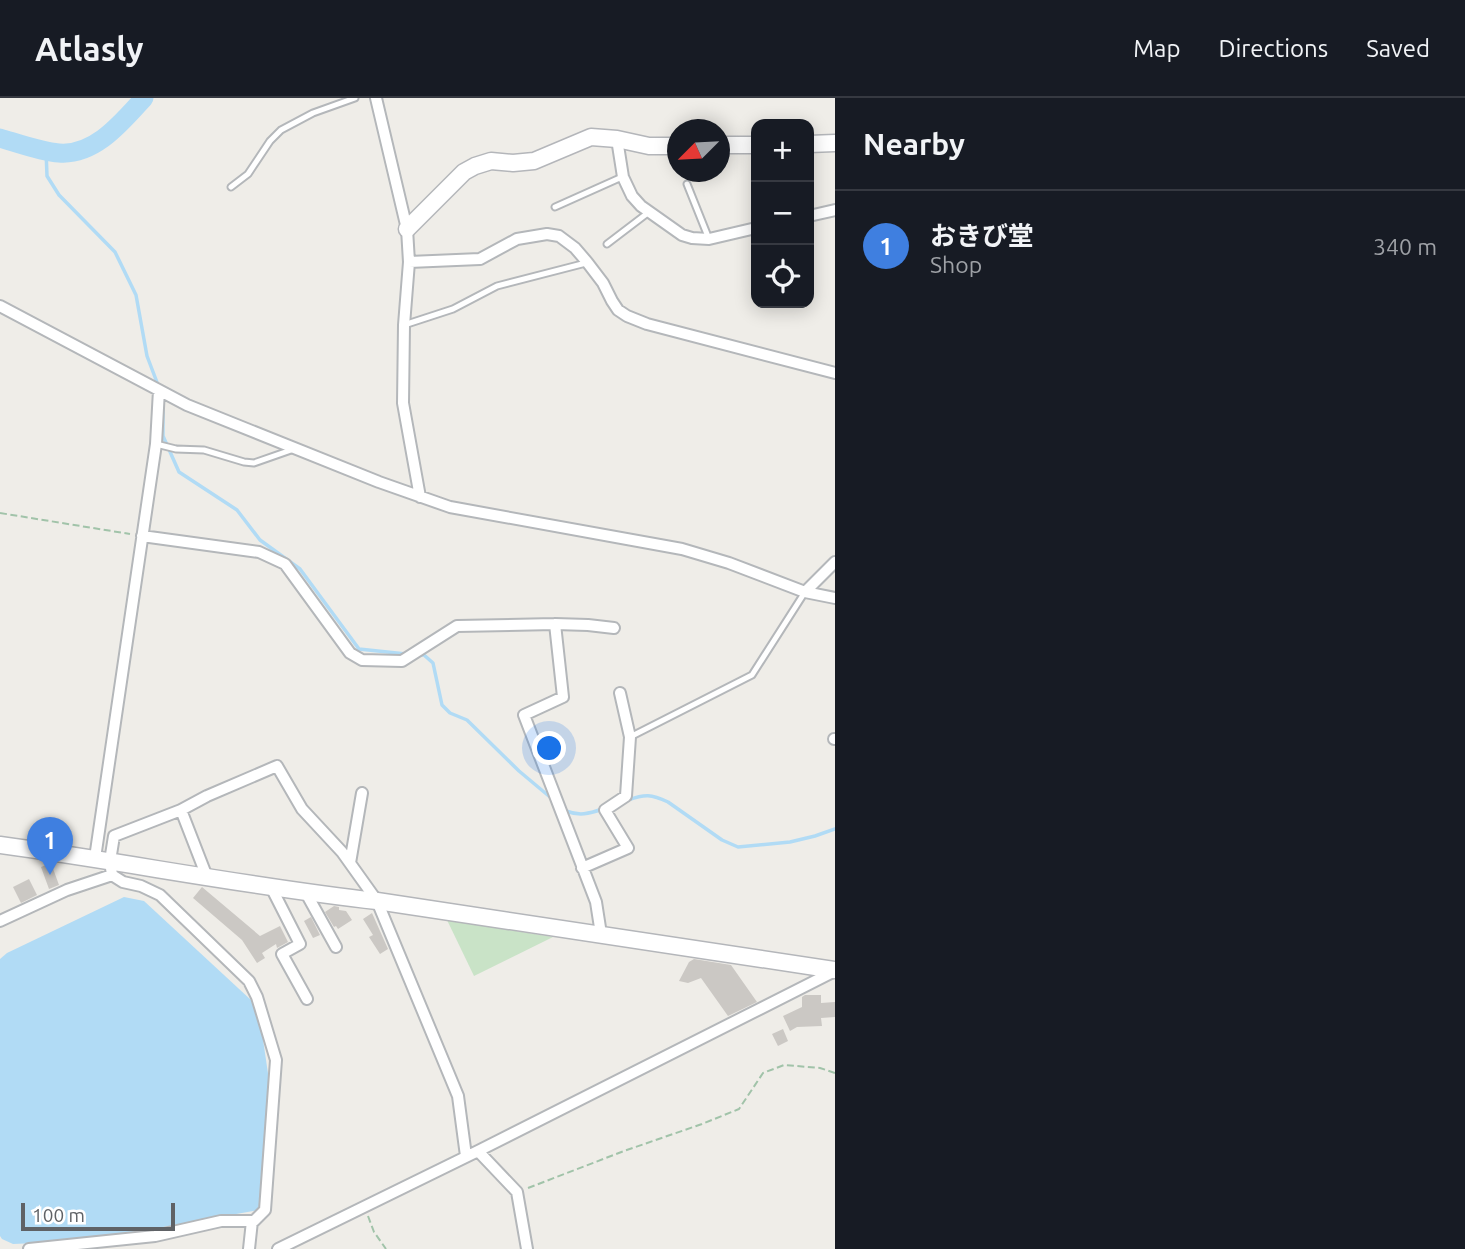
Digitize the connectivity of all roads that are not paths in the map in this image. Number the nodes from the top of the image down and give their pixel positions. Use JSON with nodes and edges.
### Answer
{"nodes":[{"id":1,"x":355,"y":98,"type":"edge"},
{"id":2,"x":376,"y":98,"type":"edge"},
{"id":3,"x":617,"y":139,"type":"junction"},
{"id":4,"x":835,"y":143,"type":"edge"},
{"id":5,"x":814,"y":144,"type":"edge"},
{"id":6,"x":730,"y":145,"type":"edge"},
{"id":7,"x":751,"y":145,"type":"edge"},
{"id":8,"x":667,"y":146,"type":"edge"},
{"id":9,"x":623,"y":177,"type":"junction"},
{"id":10,"x":687,"y":184,"type":"dead end"},
{"id":11,"x":231,"y":187,"type":"dead end"},
{"id":12,"x":555,"y":207,"type":"dead end"},
{"id":13,"x":835,"y":210,"type":"edge"},
{"id":14,"x":650,"y":212,"type":"junction"},
{"id":15,"x":814,"y":215,"type":"edge"},
{"id":16,"x":407,"y":229,"type":"junction"},
{"id":17,"x":751,"y":229,"type":"edge"},
{"id":18,"x":709,"y":239,"type":"junction"},
{"id":19,"x":607,"y":244,"type":"dead end"},
{"id":20,"x":410,"y":262,"type":"junction"},
{"id":21,"x":587,"y":262,"type":"junction"},
{"id":22,"x":0,"y":306,"type":"edge"},
{"id":23,"x":404,"y":325,"type":"junction"},
{"id":24,"x":835,"y":373,"type":"edge"},
{"id":25,"x":159,"y":390,"type":"junction"},
{"id":26,"x":156,"y":444,"type":"junction"},
{"id":27,"x":297,"y":448,"type":"junction"},
{"id":28,"x":420,"y":497,"type":"junction"},
{"id":29,"x":142,"y":536,"type":"junction"},
{"id":30,"x":835,"y":562,"type":"edge"},
{"id":31,"x":805,"y":592,"type":"junction"},
{"id":32,"x":835,"y":598,"type":"edge"},
{"id":33,"x":555,"y":624,"type":"junction"},
{"id":34,"x":614,"y":628,"type":"dead end"},
{"id":35,"x":620,"y":693,"type":"dead end"},
{"id":36,"x":630,"y":737,"type":"junction"},
{"id":37,"x":362,"y":793,"type":"dead end"},
{"id":38,"x":181,"y":810,"type":"junction"},
{"id":39,"x":0,"y":845,"type":"edge"},
{"id":40,"x":349,"y":863,"type":"junction"},
{"id":41,"x":106,"y":865,"type":"junction"},
{"id":42,"x":582,"y":868,"type":"junction"},
{"id":43,"x":207,"y":877,"type":"junction"},
{"id":44,"x":271,"y":887,"type":"junction"},
{"id":45,"x":306,"y":893,"type":"junction"},
{"id":46,"x":377,"y":901,"type":"junction"},
{"id":47,"x":0,"y":921,"type":"edge"},
{"id":48,"x":601,"y":934,"type":"junction"},
{"id":49,"x":336,"y":947,"type":"dead end"},
{"id":50,"x":835,"y":970,"type":"edge"},
{"id":51,"x":307,"y":999,"type":"dead end"},
{"id":52,"x":478,"y":1151,"type":"junction"},
{"id":53,"x":466,"y":1156,"type":"junction"},
{"id":54,"x":252,"y":1221,"type":"junction"},
{"id":55,"x":29,"y":1249,"type":"edge"},
{"id":56,"x":249,"y":1249,"type":"edge"},
{"id":57,"x":278,"y":1249,"type":"edge"},
{"id":58,"x":527,"y":1249,"type":"edge"}],
"edges":[{"from":1,"to":11,"type":"lane"},
{"from":2,"to":16,"type":"street"},
{"from":3,"to":8,"type":"street"},
{"from":3,"to":9,"type":"street"},
{"from":3,"to":16,"type":"street"},
{"from":4,"to":5,"type":"street"},
{"from":6,"to":7,"type":"street"},
{"from":9,"to":12,"type":"lane"},
{"from":9,"to":14,"type":"street"},
{"from":10,"to":18,"type":"lane"},
{"from":13,"to":15,"type":"street"},
{"from":14,"to":18,"type":"street"},
{"from":14,"to":19,"type":"lane"},
{"from":16,"to":20,"type":"street"},
{"from":17,"to":18,"type":"street"},
{"from":20,"to":21,"type":"street"},
{"from":20,"to":23,"type":"street"},
{"from":21,"to":23,"type":"lane"},
{"from":21,"to":24,"type":"street"},
{"from":22,"to":25,"type":"street"},
{"from":23,"to":28,"type":"street"},
{"from":25,"to":26,"type":"street"},
{"from":25,"to":27,"type":"street"},
{"from":26,"to":27,"type":"lane"},
{"from":26,"to":29,"type":"street"},
{"from":27,"to":28,"type":"street"},
{"from":28,"to":31,"type":"street"},
{"from":29,"to":33,"type":"street"},
{"from":29,"to":41,"type":"street"},
{"from":30,"to":31,"type":"street"},
{"from":31,"to":32,"type":"street"},
{"from":31,"to":36,"type":"lane"},
{"from":33,"to":34,"type":"street"},
{"from":33,"to":42,"type":"street"},
{"from":35,"to":36,"type":"street"},
{"from":36,"to":42,"type":"street"},
{"from":37,"to":40,"type":"street"},
{"from":38,"to":40,"type":"street"},
{"from":38,"to":41,"type":"street"},
{"from":38,"to":43,"type":"street"},
{"from":39,"to":41,"type":"street"},
{"from":40,"to":46,"type":"street"},
{"from":41,"to":43,"type":"street"},
{"from":41,"to":47,"type":"street"},
{"from":41,"to":54,"type":"street"},
{"from":42,"to":48,"type":"street"},
{"from":43,"to":44,"type":"street"},
{"from":44,"to":45,"type":"street"},
{"from":44,"to":51,"type":"street"},
{"from":45,"to":46,"type":"street"},
{"from":45,"to":49,"type":"street"},
{"from":46,"to":48,"type":"street"},
{"from":46,"to":53,"type":"street"},
{"from":48,"to":50,"type":"street"},
{"from":50,"to":52,"type":"street"},
{"from":52,"to":53,"type":"street"},
{"from":52,"to":58,"type":"street"},
{"from":53,"to":57,"type":"street"},
{"from":54,"to":55,"type":"street"},
{"from":54,"to":56,"type":"street"}]}
